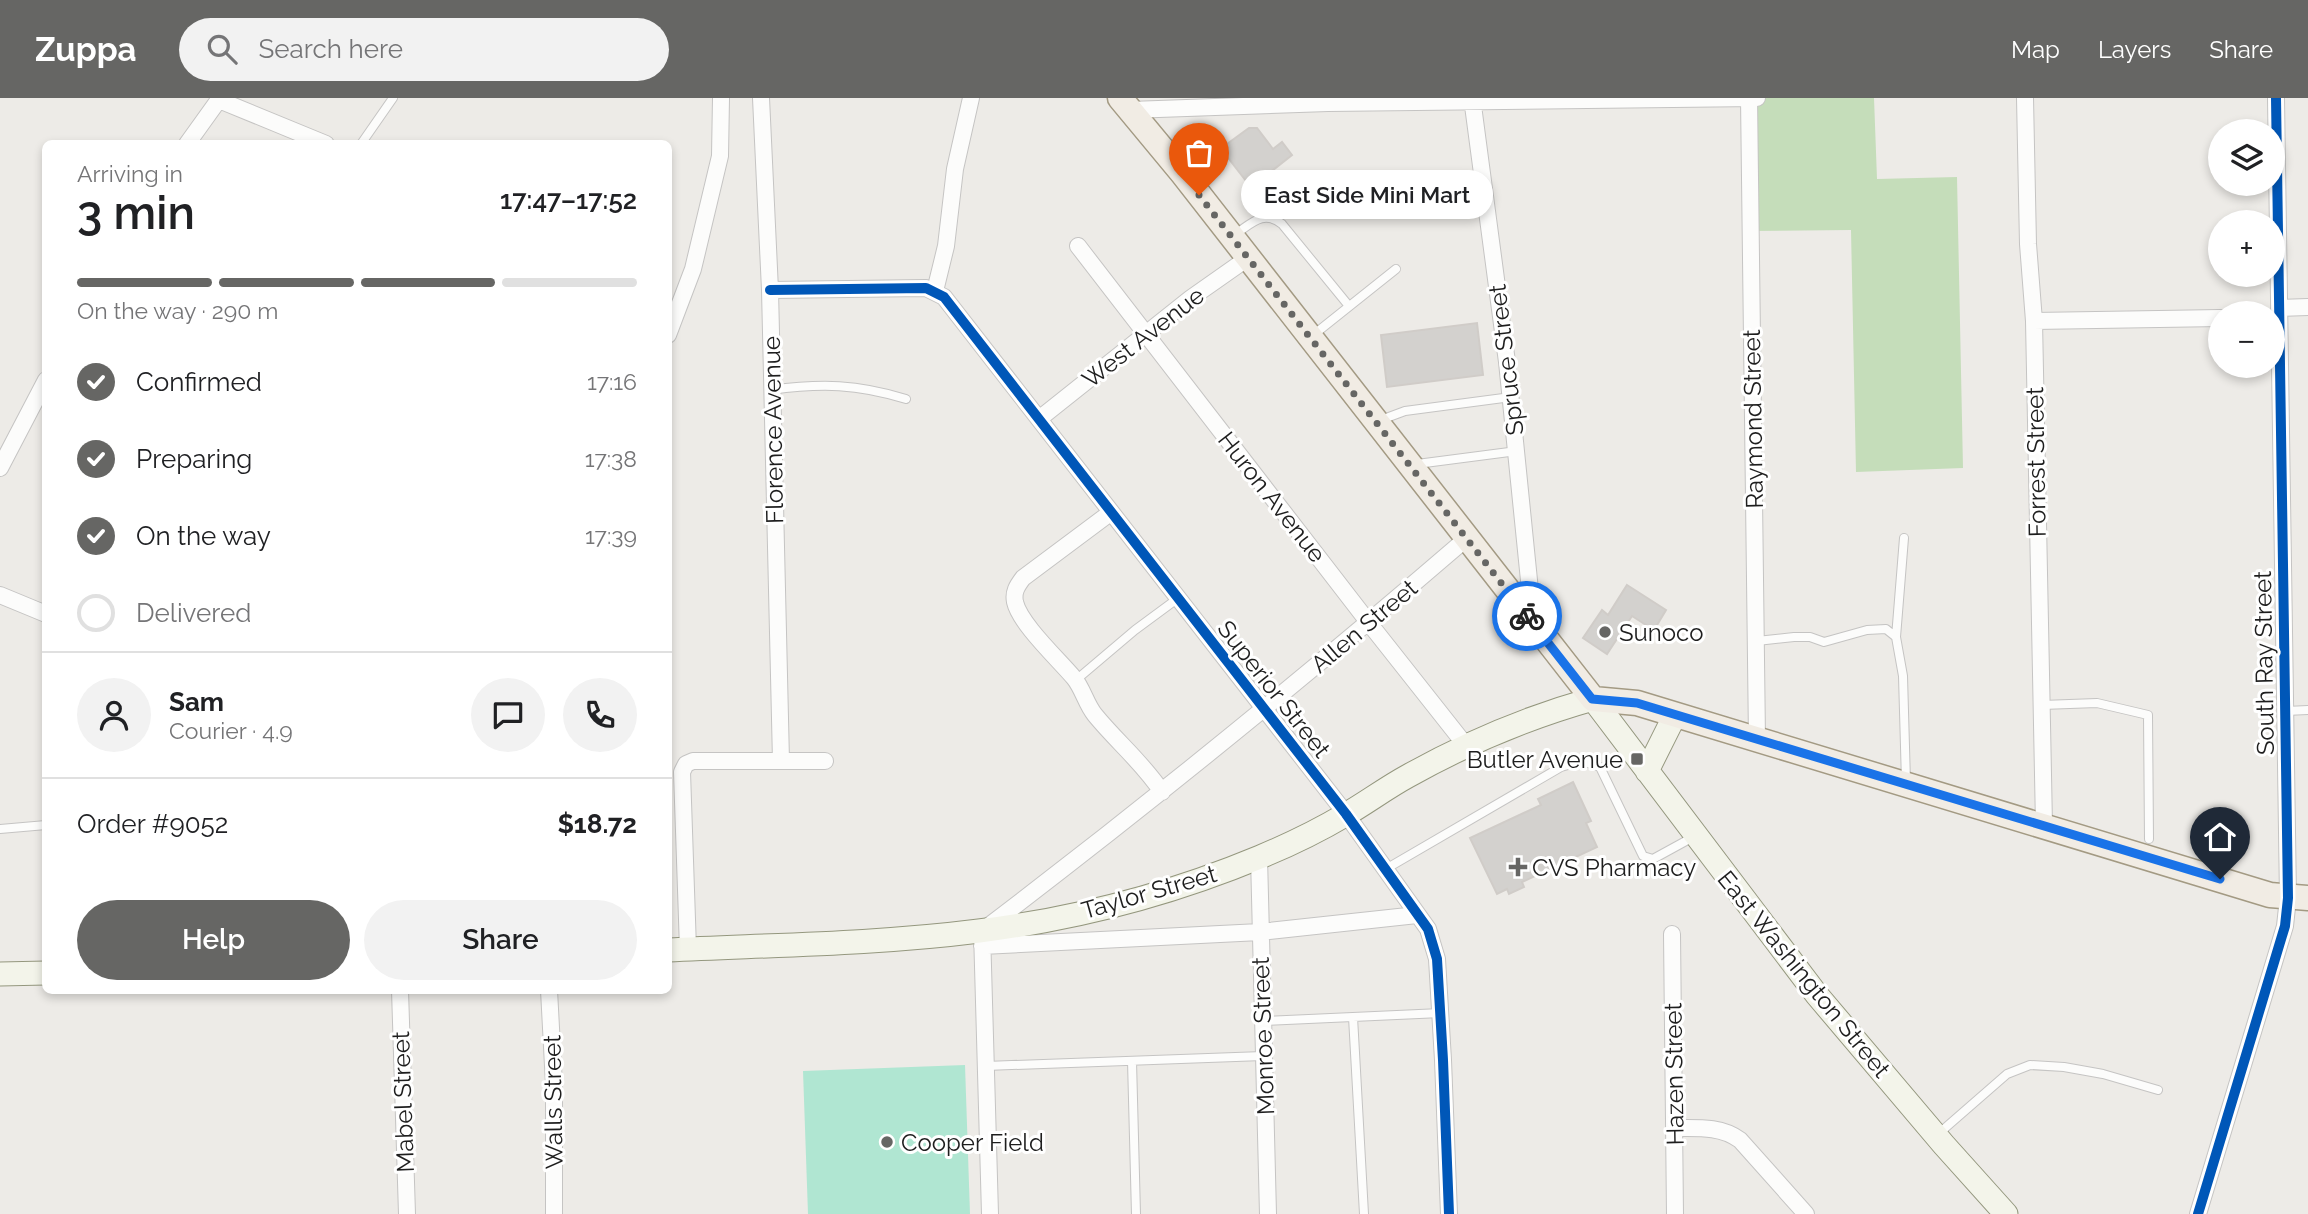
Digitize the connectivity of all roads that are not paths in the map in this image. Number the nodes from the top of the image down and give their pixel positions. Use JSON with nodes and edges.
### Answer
{"nodes":[{"id":1,"x":393,"y":98,"type":"edge"},
{"id":2,"x":721,"y":98,"type":"edge"},
{"id":3,"x":761,"y":98,"type":"edge"},
{"id":4,"x":971,"y":98,"type":"edge"},
{"id":5,"x":1749,"y":98,"type":"edge"},
{"id":6,"x":1758,"y":98,"type":"edge"},
{"id":7,"x":2025,"y":98,"type":"edge"},
{"id":8,"x":2276,"y":98,"type":"edge"},
{"id":9,"x":220,"y":99,"type":"edge"},
{"id":10,"x":1604,"y":99,"type":"edge"},
{"id":11,"x":1472,"y":100,"type":"edge"},
{"id":12,"x":1328,"y":101,"type":"edge"},
{"id":13,"x":1184,"y":103,"type":"edge"},
{"id":14,"x":1125,"y":104,"type":"edge"},
{"id":15,"x":190,"y":140,"type":"edge"},
{"id":16,"x":317,"y":140,"type":"edge"},
{"id":17,"x":363,"y":140,"type":"edge"},
{"id":18,"x":1232,"y":237,"type":"junction"},
{"id":19,"x":1078,"y":246,"type":"dead end"},
{"id":20,"x":1248,"y":258,"type":"junction"},
{"id":21,"x":1396,"y":269,"type":"dead end"},
{"id":22,"x":770,"y":290,"type":"junction"},
{"id":23,"x":935,"y":291,"type":"junction"},
{"id":24,"x":2277,"y":301,"type":"edge"},
{"id":25,"x":1349,"y":306,"type":"junction"},
{"id":26,"x":2308,"y":307,"type":"edge"},
{"id":27,"x":2285,"y":312,"type":"edge"},
{"id":28,"x":2208,"y":318,"type":"edge"},
{"id":29,"x":2034,"y":321,"type":"junction"},
{"id":30,"x":672,"y":324,"type":"edge"},
{"id":31,"x":1145,"y":335,"type":"junction"},
{"id":32,"x":1310,"y":337,"type":"junction"},
{"id":33,"x":2278,"y":378,"type":"edge"},
{"id":34,"x":771,"y":390,"type":"junction"},
{"id":35,"x":42,"y":392,"type":"edge"},
{"id":36,"x":1511,"y":397,"type":"junction"},
{"id":37,"x":906,"y":399,"type":"dead end"},
{"id":38,"x":1039,"y":419,"type":"junction"},
{"id":39,"x":1375,"y":422,"type":"junction"},
{"id":40,"x":1517,"y":451,"type":"junction"},
{"id":41,"x":1410,"y":465,"type":"junction"},
{"id":42,"x":0,"y":468,"type":"edge"},
{"id":43,"x":1110,"y":513,"type":"junction"},
{"id":44,"x":1467,"y":538,"type":"junction"},
{"id":45,"x":1904,"y":538,"type":"dead end"},
{"id":46,"x":0,"y":595,"type":"edge"},
{"id":47,"x":1177,"y":599,"type":"junction"},
{"id":48,"x":42,"y":612,"type":"edge"},
{"id":49,"x":1368,"y":623,"type":"junction"},
{"id":50,"x":1533,"y":624,"type":"junction"},
{"id":51,"x":1896,"y":637,"type":"junction"},
{"id":52,"x":1757,"y":641,"type":"junction"},
{"id":53,"x":1076,"y":680,"type":"junction"},
{"id":54,"x":1592,"y":699,"type":"junction"},
{"id":55,"x":2042,"y":705,"type":"junction"},
{"id":56,"x":1264,"y":710,"type":"junction"},
{"id":57,"x":2308,"y":710,"type":"edge"},
{"id":58,"x":2285,"y":711,"type":"junction"},
{"id":59,"x":1675,"y":715,"type":"junction"},
{"id":60,"x":1757,"y":739,"type":"junction"},
{"id":61,"x":1467,"y":747,"type":"junction"},
{"id":62,"x":781,"y":761,"type":"junction"},
{"id":63,"x":825,"y":761,"type":"dead end"},
{"id":64,"x":1647,"y":771,"type":"junction"},
{"id":65,"x":1906,"y":784,"type":"junction"},
{"id":66,"x":1162,"y":792,"type":"junction"},
{"id":67,"x":1346,"y":814,"type":"junction"},
{"id":68,"x":42,"y":825,"type":"edge"},
{"id":69,"x":2044,"y":825,"type":"junction"},
{"id":70,"x":0,"y":829,"type":"edge"},
{"id":71,"x":1695,"y":836,"type":"junction"},
{"id":72,"x":2149,"y":839,"type":"dead end"},
{"id":73,"x":1259,"y":857,"type":"junction"},
{"id":74,"x":1384,"y":870,"type":"junction"},
{"id":75,"x":2298,"y":898,"type":"edge"},
{"id":76,"x":1418,"y":915,"type":"junction"},
{"id":77,"x":1260,"y":932,"type":"junction"},
{"id":78,"x":1672,"y":934,"type":"dead end"},
{"id":79,"x":982,"y":938,"type":"junction"},
{"id":80,"x":678,"y":949,"type":"edge"},
{"id":81,"x":42,"y":973,"type":"edge"},
{"id":82,"x":0,"y":974,"type":"edge"},
{"id":83,"x":400,"y":994,"type":"edge"},
{"id":84,"x":549,"y":994,"type":"edge"},
{"id":85,"x":1441,"y":1013,"type":"junction"},
{"id":86,"x":1353,"y":1017,"type":"junction"},
{"id":87,"x":1262,"y":1021,"type":"junction"},
{"id":88,"x":1264,"y":1056,"type":"junction"},
{"id":89,"x":1132,"y":1061,"type":"junction"},
{"id":90,"x":986,"y":1066,"type":"junction"},
{"id":91,"x":2158,"y":1090,"type":"dead end"},
{"id":92,"x":1674,"y":1128,"type":"junction"},
{"id":93,"x":1936,"y":1136,"type":"junction"},
{"id":94,"x":408,"y":1214,"type":"edge"},
{"id":95,"x":554,"y":1214,"type":"edge"},
{"id":96,"x":990,"y":1214,"type":"edge"},
{"id":97,"x":1136,"y":1214,"type":"edge"},
{"id":98,"x":1268,"y":1214,"type":"edge"},
{"id":99,"x":1364,"y":1214,"type":"edge"},
{"id":100,"x":1449,"y":1214,"type":"edge"},
{"id":101,"x":1675,"y":1214,"type":"edge"},
{"id":102,"x":1806,"y":1214,"type":"edge"},
{"id":103,"x":2006,"y":1214,"type":"edge"},
{"id":104,"x":2198,"y":1214,"type":"edge"}],
"edges":[{"from":1,"to":17,"type":"lane"},
{"from":2,"to":30,"type":"street"},
{"from":3,"to":22,"type":"street","name":"Florence Avenue"},
{"from":4,"to":23,"type":"street"},
{"from":5,"to":6,"type":"street"},
{"from":5,"to":10,"type":"street"},
{"from":5,"to":52,"type":"street","name":"Raymond Street"},
{"from":7,"to":29,"type":"street","name":"Forrest Street"},
{"from":8,"to":24,"type":"street","name":"South Ray Street"},
{"from":9,"to":15,"type":"street"},
{"from":9,"to":16,"type":"street"},
{"from":10,"to":11,"type":"street"},
{"from":11,"to":12,"type":"street"},
{"from":11,"to":36,"type":"street","name":"Spruce Street"},
{"from":12,"to":13,"type":"street"},
{"from":13,"to":14,"type":"street"},
{"from":14,"to":18,"type":"main road","name":"East Washington Street"},
{"from":18,"to":20,"type":"main road","name":"East Washington Street"},
{"from":18,"to":25,"type":"lane"},
{"from":19,"to":31,"type":"street","name":"Huron Avenue"},
{"from":20,"to":31,"type":"street","name":"West Avenue"},
{"from":20,"to":32,"type":"main road","name":"East Washington Street"},
{"from":21,"to":25,"type":"lane"},
{"from":22,"to":23,"type":"street"},
{"from":22,"to":34,"type":"street","name":"Florence Avenue"},
{"from":23,"to":38,"type":"street","name":"Superior Street"},
{"from":25,"to":32,"type":"lane"},
{"from":26,"to":27,"type":"street"},
{"from":28,"to":29,"type":"street"},
{"from":29,"to":55,"type":"street","name":"Forrest Street"},
{"from":31,"to":38,"type":"street","name":"West Avenue"},
{"from":31,"to":49,"type":"street","name":"Huron Avenue"},
{"from":32,"to":39,"type":"main road","name":"East Washington Street"},
{"from":33,"to":58,"type":"street","name":"South Ray Street"},
{"from":34,"to":37,"type":"lane"},
{"from":34,"to":62,"type":"street","name":"Florence Avenue"},
{"from":35,"to":42,"type":"street"},
{"from":36,"to":39,"type":"lane"},
{"from":36,"to":40,"type":"street","name":"Spruce Street"},
{"from":38,"to":43,"type":"street","name":"Superior Street"},
{"from":39,"to":41,"type":"main road","name":"East Washington Street"},
{"from":40,"to":41,"type":"lane"},
{"from":40,"to":50,"type":"street","name":"Spruce Street"},
{"from":41,"to":44,"type":"main road","name":"East Washington Street"},
{"from":43,"to":47,"type":"street","name":"Superior Street"},
{"from":43,"to":53,"type":"street"},
{"from":44,"to":49,"type":"street","name":"Allen Street"},
{"from":44,"to":50,"type":"main road","name":"East Washington Street"},
{"from":45,"to":51,"type":"lane"},
{"from":46,"to":48,"type":"street"},
{"from":47,"to":53,"type":"lane"},
{"from":47,"to":56,"type":"street","name":"Superior Street"},
{"from":49,"to":56,"type":"street","name":"Allen Street"},
{"from":49,"to":61,"type":"street","name":"Huron Avenue"},
{"from":50,"to":54,"type":"main road","name":"East Washington Street"},
{"from":51,"to":52,"type":"lane"},
{"from":51,"to":65,"type":"lane"},
{"from":52,"to":60,"type":"street","name":"Raymond Street"},
{"from":53,"to":66,"type":"street"},
{"from":54,"to":59,"type":"main road"},
{"from":54,"to":61,"type":"main road","name":"Taylor Street"},
{"from":54,"to":64,"type":"main road","name":"East Washington Street"},
{"from":55,"to":69,"type":"street","name":"Forrest Street"},
{"from":55,"to":72,"type":"lane"},
{"from":56,"to":66,"type":"street","name":"Allen Street"},
{"from":56,"to":67,"type":"street","name":"Superior Street"},
{"from":57,"to":58,"type":"lane"},
{"from":58,"to":75,"type":"street","name":"South Ray Street"},
{"from":59,"to":60,"type":"main road"},
{"from":59,"to":64,"type":"main road"},
{"from":60,"to":65,"type":"main road"},
{"from":61,"to":67,"type":"main road","name":"Taylor Street"},
{"from":62,"to":63,"type":"street"},
{"from":62,"to":80,"type":"street"},
{"from":64,"to":71,"type":"main road","name":"East Washington Street"},
{"from":65,"to":69,"type":"main road"},
{"from":66,"to":79,"type":"street","name":"Allen Street"},
{"from":67,"to":73,"type":"main road","name":"Taylor Street"},
{"from":67,"to":74,"type":"street","name":"Superior Street"},
{"from":68,"to":70,"type":"lane"},
{"from":69,"to":75,"type":"main road"},
{"from":71,"to":74,"type":"lane"},
{"from":71,"to":93,"type":"main road","name":"East Washington Street"},
{"from":73,"to":77,"type":"street","name":"Monroe Street"},
{"from":73,"to":79,"type":"main road","name":"Taylor Street"},
{"from":74,"to":76,"type":"street","name":"Superior Street"},
{"from":75,"to":104,"type":"street","name":"South Ray Street"},
{"from":76,"to":77,"type":"street","name":"Taylor Street"},
{"from":76,"to":85,"type":"street","name":"Superior Street"},
{"from":77,"to":79,"type":"street","name":"Taylor Street"},
{"from":77,"to":87,"type":"street","name":"Monroe Street"},
{"from":78,"to":92,"type":"street","name":"Hazen Street"},
{"from":79,"to":80,"type":"main road","name":"Taylor Street"},
{"from":79,"to":90,"type":"street"},
{"from":81,"to":82,"type":"main road"},
{"from":83,"to":94,"type":"street","name":"Mabel Street"},
{"from":84,"to":95,"type":"street","name":"Walls Street"},
{"from":85,"to":86,"type":"lane"},
{"from":85,"to":100,"type":"street","name":"Superior Street"},
{"from":86,"to":87,"type":"lane"},
{"from":86,"to":99,"type":"lane"},
{"from":87,"to":88,"type":"street","name":"Monroe Street"},
{"from":88,"to":89,"type":"lane"},
{"from":88,"to":98,"type":"street","name":"Monroe Street"},
{"from":89,"to":90,"type":"lane"},
{"from":89,"to":97,"type":"lane"},
{"from":90,"to":96,"type":"street"},
{"from":91,"to":93,"type":"lane"},
{"from":92,"to":101,"type":"street","name":"Hazen Street"},
{"from":92,"to":102,"type":"street"},
{"from":93,"to":103,"type":"main road","name":"East Washington Street"}]}
